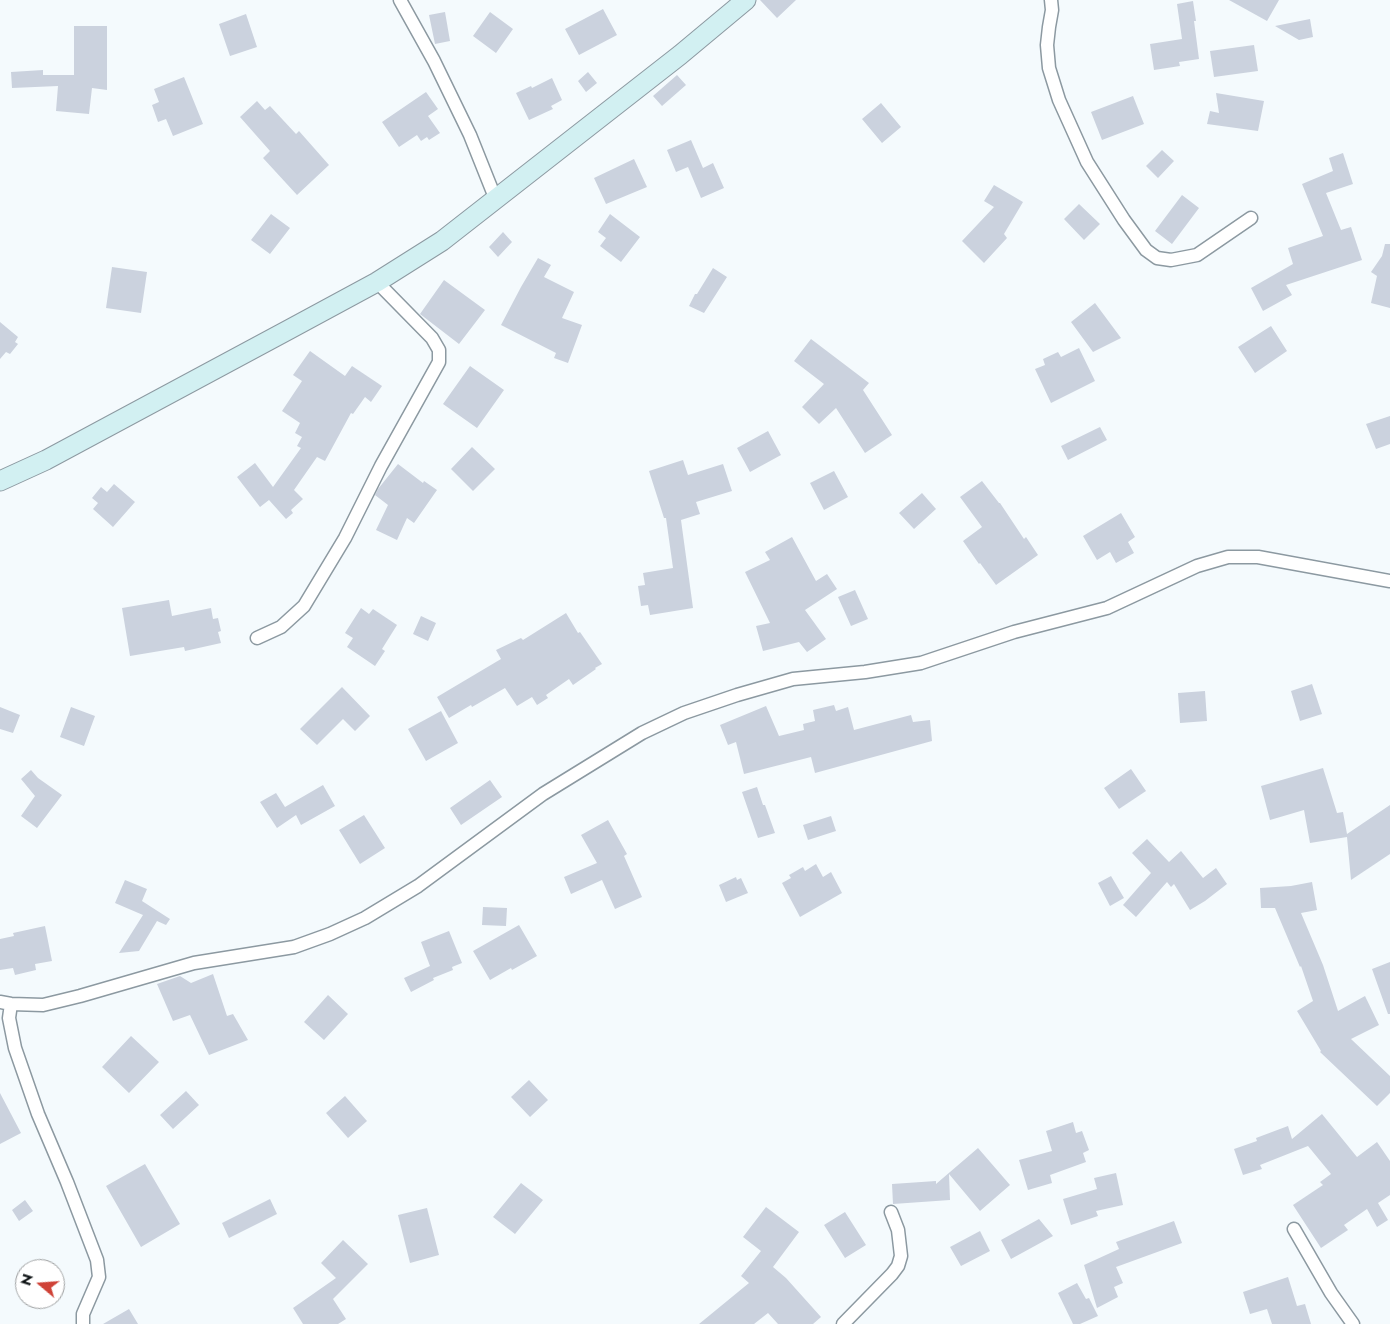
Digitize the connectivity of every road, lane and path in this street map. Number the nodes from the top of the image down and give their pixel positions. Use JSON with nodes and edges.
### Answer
{"nodes":[{"id":1,"x":400,"y":0,"type":"edge"},
{"id":2,"x":746,"y":0,"type":"edge"},
{"id":3,"x":1051,"y":0,"type":"edge"},
{"id":4,"x":496,"y":200,"type":"junction"},
{"id":5,"x":1251,"y":218,"type":"dead end"},
{"id":6,"x":377,"y":282,"type":"junction"},
{"id":7,"x":0,"y":481,"type":"edge"},
{"id":8,"x":1390,"y":581,"type":"edge"},
{"id":9,"x":257,"y":638,"type":"dead end"},
{"id":10,"x":5,"y":1003,"type":"edge"},
{"id":11,"x":9,"y":1018,"type":"junction"},
{"id":12,"x":0,"y":1035,"type":"edge"},
{"id":13,"x":891,"y":1212,"type":"dead end"},
{"id":14,"x":1294,"y":1229,"type":"dead end"},
{"id":15,"x":83,"y":1324,"type":"edge"},
{"id":16,"x":844,"y":1324,"type":"edge"},
{"id":17,"x":1353,"y":1324,"type":"edge"}],
"edges":[{"from":1,"to":4,"type":"street"},
{"from":2,"to":4,"type":"main road"},
{"from":3,"to":5,"type":"street"},
{"from":4,"to":6,"type":"main road"},
{"from":6,"to":7,"type":"main road"},
{"from":6,"to":9,"type":"street"},
{"from":8,"to":10,"type":"street"},
{"from":10,"to":11,"type":"street"},
{"from":11,"to":12,"type":"street"},
{"from":11,"to":15,"type":"street"},
{"from":13,"to":16,"type":"street"},
{"from":14,"to":17,"type":"street"}]}
